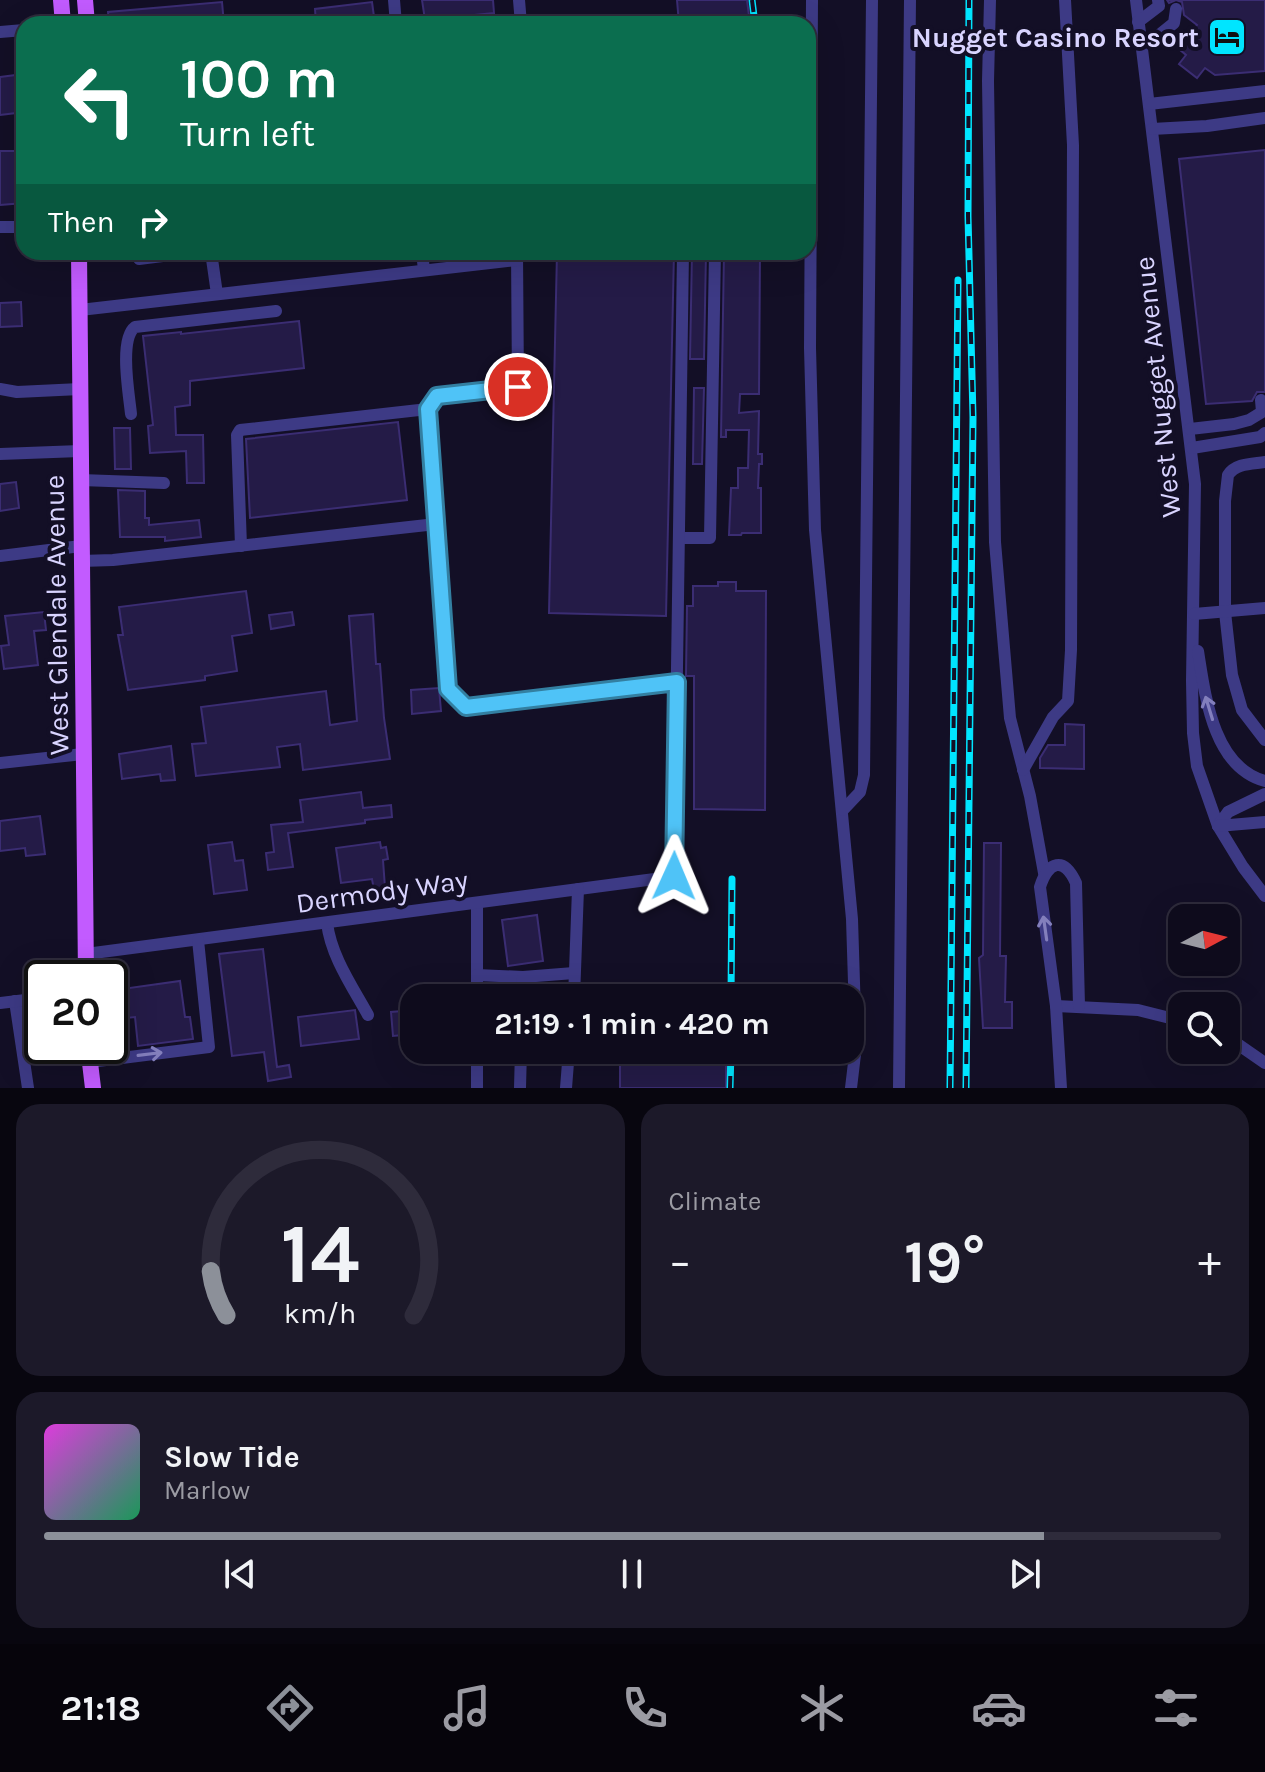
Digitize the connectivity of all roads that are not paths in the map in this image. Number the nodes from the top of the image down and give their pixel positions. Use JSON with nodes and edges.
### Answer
{"nodes":[{"id":1,"x":872,"y":0,"type":"edge"},
{"id":2,"x":910,"y":0,"type":"edge"},
{"id":3,"x":990,"y":0,"type":"edge"},
{"id":4,"x":1065,"y":0,"type":"edge"},
{"id":5,"x":1136,"y":0,"type":"edge"},
{"id":6,"x":1158,"y":0,"type":"edge"},
{"id":7,"x":1176,"y":9,"type":"dead end"},
{"id":8,"x":1138,"y":22,"type":"junction"},
{"id":9,"x":1142,"y":45,"type":"junction"},
{"id":10,"x":1265,"y":91,"type":"edge"},
{"id":11,"x":1149,"y":104,"type":"junction"},
{"id":12,"x":1265,"y":118,"type":"edge"},
{"id":13,"x":1152,"y":129,"type":"junction"},
{"id":14,"x":79,"y":260,"type":"edge"},
{"id":15,"x":212,"y":260,"type":"edge"},
{"id":16,"x":423,"y":260,"type":"edge"},
{"id":17,"x":490,"y":260,"type":"edge"},
{"id":18,"x":517,"y":260,"type":"edge"},
{"id":19,"x":683,"y":260,"type":"edge"},
{"id":20,"x":715,"y":260,"type":"edge"},
{"id":21,"x":811,"y":260,"type":"edge"},
{"id":22,"x":424,"y":270,"type":"junction"},
{"id":23,"x":254,"y":290,"type":"junction"},
{"id":24,"x":217,"y":294,"type":"junction"},
{"id":25,"x":134,"y":304,"type":"junction"},
{"id":26,"x":80,"y":310,"type":"junction"},
{"id":27,"x":276,"y":311,"type":"dead end"},
{"id":28,"x":256,"y":313,"type":"junction"},
{"id":29,"x":137,"y":326,"type":"junction"},
{"id":30,"x":0,"y":389,"type":"edge"},
{"id":31,"x":80,"y":389,"type":"junction"},
{"id":32,"x":1261,"y":400,"type":"dead end"},
{"id":33,"x":428,"y":409,"type":"junction"},
{"id":34,"x":131,"y":414,"type":"dead end"},
{"id":35,"x":1190,"y":429,"type":"junction"},
{"id":36,"x":1265,"y":433,"type":"edge"},
{"id":37,"x":1192,"y":448,"type":"junction"},
{"id":38,"x":80,"y":451,"type":"junction"},
{"id":39,"x":0,"y":454,"type":"edge"},
{"id":40,"x":1265,"y":462,"type":"edge"},
{"id":41,"x":81,"y":480,"type":"junction"},
{"id":42,"x":164,"y":483,"type":"dead end"},
{"id":43,"x":436,"y":524,"type":"junction"},
{"id":44,"x":679,"y":538,"type":"junction"},
{"id":45,"x":241,"y":546,"type":"junction"},
{"id":46,"x":81,"y":554,"type":"junction"},
{"id":47,"x":0,"y":556,"type":"edge"},
{"id":48,"x":1265,"y":608,"type":"edge"},
{"id":49,"x":1225,"y":612,"type":"junction"},
{"id":50,"x":1194,"y":619,"type":"junction"},
{"id":51,"x":677,"y":682,"type":"junction"},
{"id":52,"x":1265,"y":740,"type":"edge"},
{"id":53,"x":83,"y":754,"type":"junction"},
{"id":54,"x":0,"y":763,"type":"edge"},
{"id":55,"x":1023,"y":770,"type":"junction"},
{"id":56,"x":1265,"y":781,"type":"edge"},
{"id":57,"x":1265,"y":794,"type":"edge"},
{"id":58,"x":843,"y":810,"type":"junction"},
{"id":59,"x":1265,"y":822,"type":"edge"},
{"id":60,"x":1218,"y":826,"type":"junction"},
{"id":61,"x":1044,"y":873,"type":"junction"},
{"id":62,"x":578,"y":889,"type":"junction"},
{"id":63,"x":1265,"y":896,"type":"edge"},
{"id":64,"x":477,"y":903,"type":"junction"},
{"id":65,"x":327,"y":923,"type":"junction"},
{"id":66,"x":198,"y":940,"type":"junction"},
{"id":67,"x":86,"y":954,"type":"junction"},
{"id":68,"x":86,"y":960,"type":"edge"},
{"id":69,"x":574,"y":973,"type":"junction"},
{"id":70,"x":477,"y":975,"type":"junction"},
{"id":71,"x":523,"y":977,"type":"junction"},
{"id":72,"x":477,"y":984,"type":"edge"},
{"id":73,"x":523,"y":984,"type":"edge"},
{"id":74,"x":574,"y":984,"type":"edge"},
{"id":75,"x":24,"y":1000,"type":"edge"},
{"id":76,"x":15,"y":1001,"type":"junction"},
{"id":77,"x":0,"y":1003,"type":"edge"},
{"id":78,"x":1056,"y":1006,"type":"junction"},
{"id":79,"x":1079,"y":1006,"type":"junction"},
{"id":80,"x":368,"y":1015,"type":"dead end"},
{"id":81,"x":1168,"y":1018,"type":"edge"},
{"id":82,"x":1240,"y":1046,"type":"edge"},
{"id":83,"x":128,"y":1052,"type":"edge"},
{"id":84,"x":1265,"y":1063,"type":"edge"},
{"id":85,"x":90,"y":1064,"type":"edge"},
{"id":86,"x":477,"y":1064,"type":"edge"},
{"id":87,"x":521,"y":1064,"type":"edge"},
{"id":88,"x":568,"y":1064,"type":"edge"},
{"id":89,"x":28,"y":1088,"type":"edge"},
{"id":90,"x":93,"y":1088,"type":"edge"},
{"id":91,"x":477,"y":1088,"type":"edge"},
{"id":92,"x":520,"y":1088,"type":"edge"},
{"id":93,"x":566,"y":1088,"type":"edge"},
{"id":94,"x":851,"y":1088,"type":"edge"},
{"id":95,"x":899,"y":1088,"type":"edge"},
{"id":96,"x":1061,"y":1088,"type":"edge"}],
"edges":[{"from":1,"to":58,"type":"street"},
{"from":2,"to":95,"type":"street"},
{"from":3,"to":55,"type":"street"},
{"from":4,"to":55,"type":"street"},
{"from":5,"to":8,"type":"street","name":"West Nugget Avenue"},
{"from":6,"to":8,"type":"street"},
{"from":7,"to":9,"type":"street"},
{"from":8,"to":9,"type":"street","name":"West Nugget Avenue"},
{"from":9,"to":11,"type":"street","name":"West Nugget Avenue"},
{"from":10,"to":11,"type":"street"},
{"from":11,"to":13,"type":"street","name":"West Nugget Avenue"},
{"from":12,"to":13,"type":"street"},
{"from":13,"to":35,"type":"street","name":"West Nugget Avenue"},
{"from":14,"to":26,"type":"main road","name":"West Glendale Avenue"},
{"from":15,"to":24,"type":"street"},
{"from":16,"to":22,"type":"street"},
{"from":17,"to":22,"type":"street"},
{"from":18,"to":33,"type":"street"},
{"from":19,"to":44,"type":"street"},
{"from":20,"to":44,"type":"street"},
{"from":21,"to":58,"type":"street"},
{"from":22,"to":23,"type":"street"},
{"from":23,"to":24,"type":"street"},
{"from":23,"to":28,"type":"street"},
{"from":24,"to":25,"type":"street"},
{"from":25,"to":26,"type":"street"},
{"from":25,"to":29,"type":"street"},
{"from":26,"to":31,"type":"main road","name":"West Glendale Avenue"},
{"from":27,"to":28,"type":"street"},
{"from":28,"to":29,"type":"street"},
{"from":29,"to":34,"type":"street"},
{"from":30,"to":31,"type":"street"},
{"from":31,"to":38,"type":"main road","name":"West Glendale Avenue"},
{"from":32,"to":35,"type":"street"},
{"from":33,"to":43,"type":"street"},
{"from":33,"to":45,"type":"street"},
{"from":35,"to":37,"type":"street","name":"West Nugget Avenue"},
{"from":36,"to":37,"type":"street"},
{"from":37,"to":50,"type":"street","name":"West Nugget Avenue"},
{"from":38,"to":39,"type":"street"},
{"from":38,"to":41,"type":"main road","name":"West Glendale Avenue"},
{"from":40,"to":49,"type":"street"},
{"from":41,"to":42,"type":"street"},
{"from":41,"to":46,"type":"main road","name":"West Glendale Avenue"},
{"from":43,"to":45,"type":"street"},
{"from":43,"to":51,"type":"street"},
{"from":44,"to":51,"type":"street"},
{"from":45,"to":46,"type":"street"},
{"from":46,"to":47,"type":"street"},
{"from":46,"to":53,"type":"main road","name":"West Glendale Avenue"},
{"from":48,"to":49,"type":"street"},
{"from":49,"to":50,"type":"street"},
{"from":49,"to":52,"type":"street"},
{"from":56,"to":50,"type":"street","one_way":true},
{"from":50,"to":60,"type":"street","name":"West Nugget Avenue"},
{"from":51,"to":62,"type":"street","name":"Dermody Way"},
{"from":53,"to":54,"type":"street"},
{"from":53,"to":67,"type":"main road","name":"West Glendale Avenue"},
{"from":55,"to":61,"type":"street"},
{"from":57,"to":60,"type":"street"},
{"from":58,"to":94,"type":"street"},
{"from":59,"to":60,"type":"street"},
{"from":60,"to":63,"type":"street","name":"West Nugget Avenue"},
{"from":78,"to":61,"type":"street","one_way":true},
{"from":61,"to":79,"type":"street"},
{"from":62,"to":64,"type":"street","name":"Dermody Way"},
{"from":62,"to":69,"type":"street"},
{"from":64,"to":65,"type":"street","name":"Dermody Way"},
{"from":64,"to":70,"type":"street"},
{"from":65,"to":66,"type":"street","name":"Dermody Way"},
{"from":65,"to":80,"type":"street"},
{"from":66,"to":67,"type":"street","name":"Dermody Way"},
{"from":83,"to":66,"type":"street","one_way":true},
{"from":67,"to":68,"type":"main road","name":"West Glendale Avenue"},
{"from":69,"to":71,"type":"street"},
{"from":69,"to":74,"type":"street"},
{"from":70,"to":71,"type":"street"},
{"from":70,"to":72,"type":"street"},
{"from":71,"to":73,"type":"street"},
{"from":75,"to":76,"type":"street"},
{"from":76,"to":77,"type":"street"},
{"from":76,"to":89,"type":"street"},
{"from":78,"to":79,"type":"street"},
{"from":78,"to":96,"type":"street"},
{"from":79,"to":81,"type":"street"},
{"from":82,"to":84,"type":"street"},
{"from":85,"to":90,"type":"main road"},
{"from":86,"to":91,"type":"street"},
{"from":87,"to":92,"type":"street"},
{"from":88,"to":93,"type":"street"}]}
